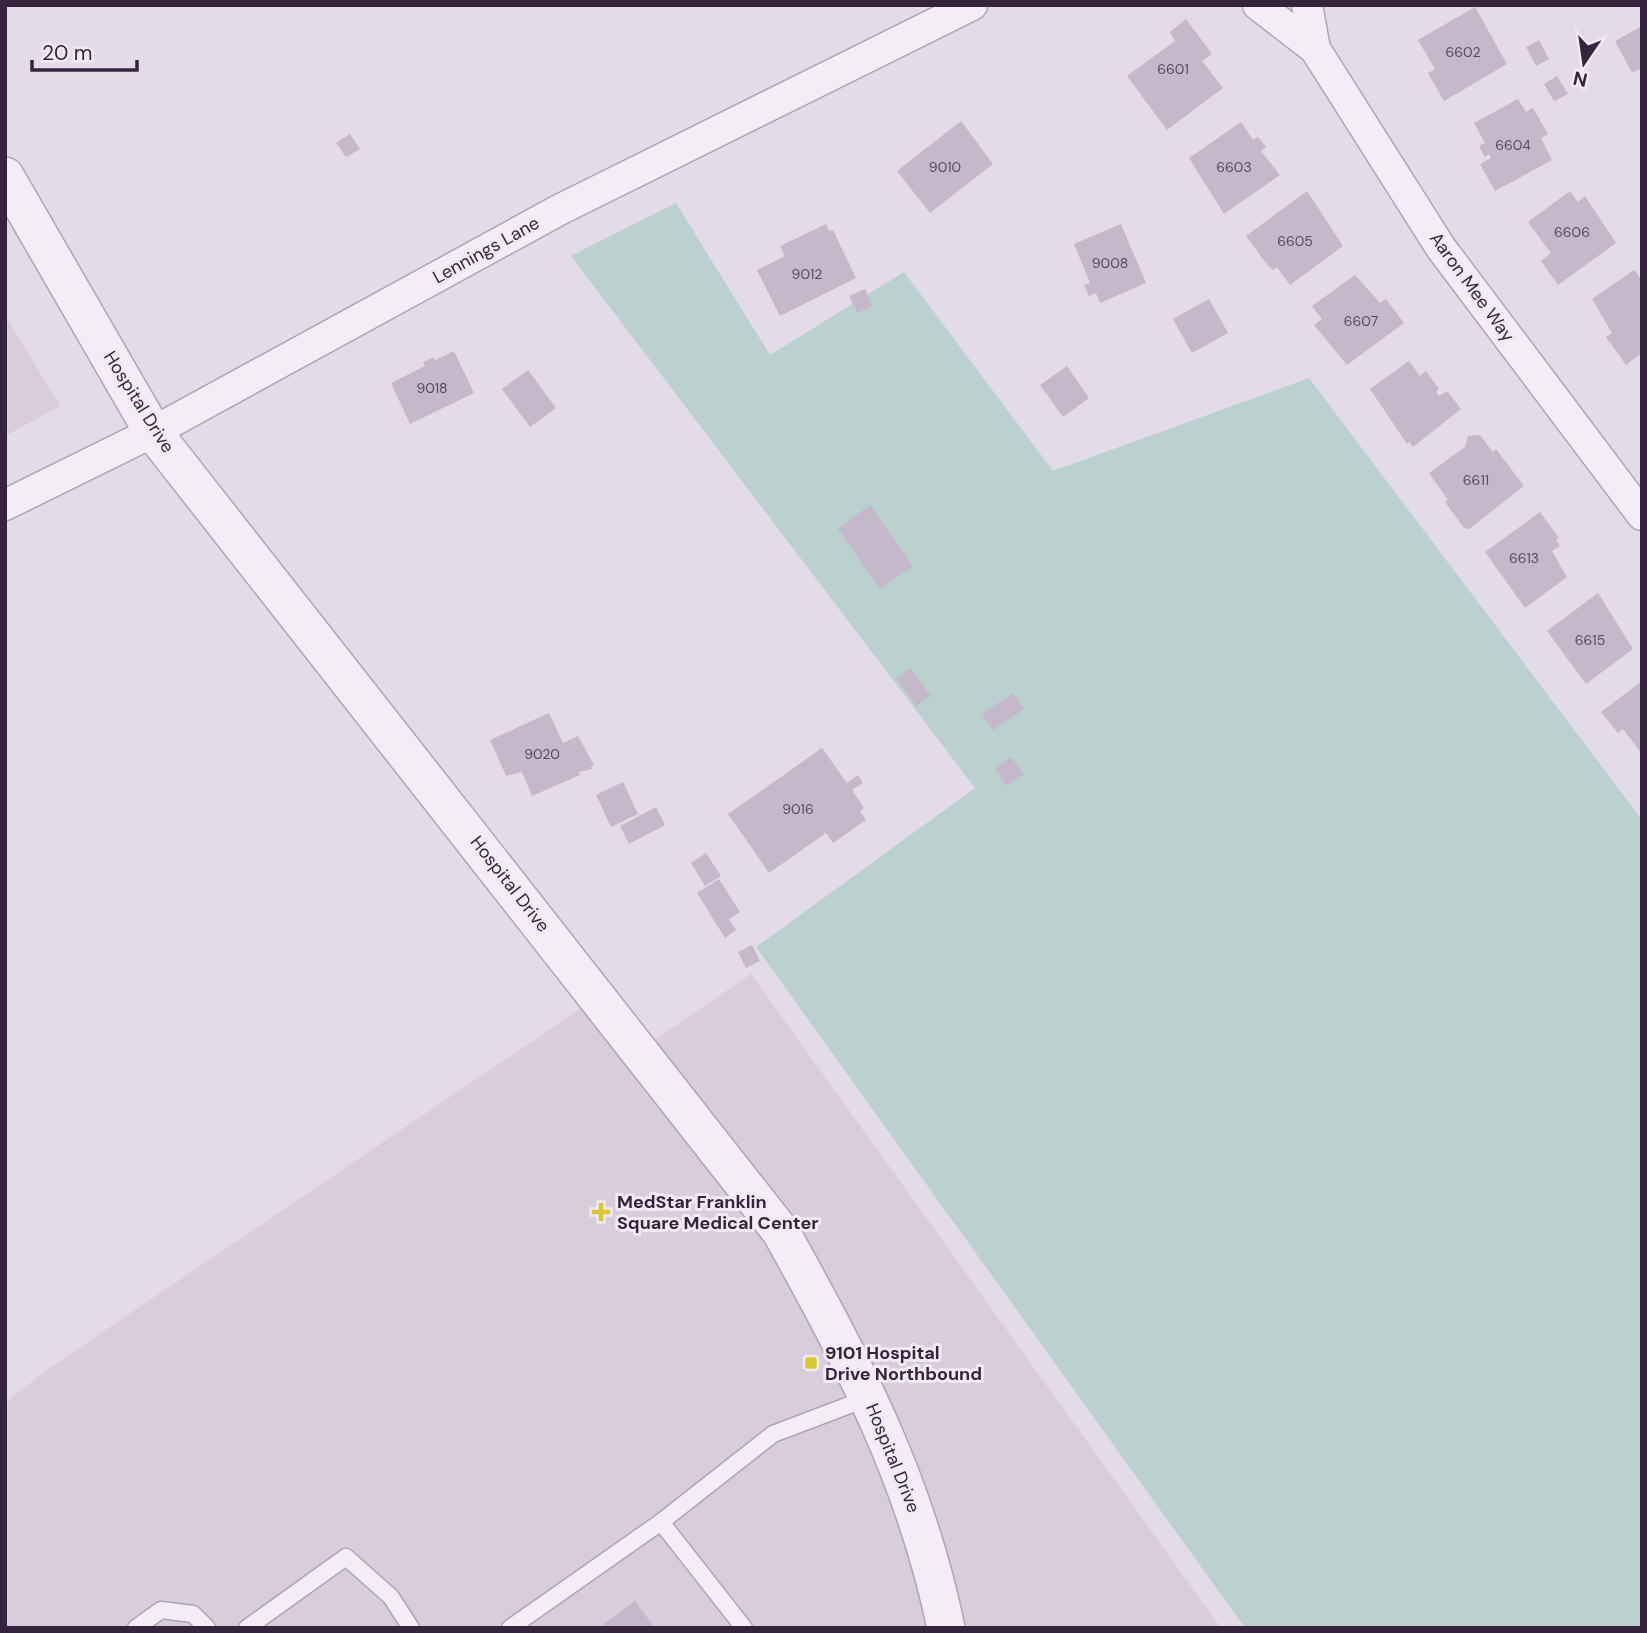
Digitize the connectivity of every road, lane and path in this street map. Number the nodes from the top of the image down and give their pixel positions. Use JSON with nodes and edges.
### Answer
{"nodes":[{"id":1,"x":972,"y":5,"type":"edge"},
{"id":2,"x":1258,"y":5,"type":"edge"},
{"id":3,"x":1307,"y":5,"type":"edge"},
{"id":4,"x":1315,"y":49,"type":"junction"},
{"id":5,"x":5,"y":176,"type":"edge"},
{"id":6,"x":153,"y":432,"type":"junction"},
{"id":7,"x":5,"y":505,"type":"edge"},
{"id":8,"x":1642,"y":516,"type":"edge"},
{"id":9,"x":869,"y":1398,"type":"junction"},
{"id":10,"x":661,"y":1522,"type":"junction"},
{"id":11,"x":136,"y":1628,"type":"edge"},
{"id":12,"x":207,"y":1628,"type":"edge"},
{"id":13,"x":247,"y":1628,"type":"edge"},
{"id":14,"x":411,"y":1628,"type":"edge"},
{"id":15,"x":510,"y":1628,"type":"edge"},
{"id":16,"x":744,"y":1628,"type":"edge"},
{"id":17,"x":946,"y":1628,"type":"edge"}],
"edges":[{"from":1,"to":6,"type":"street","name":"Lennings Lane"},
{"from":2,"to":4,"type":"street","name":"Aaron Mee Way"},
{"from":3,"to":4,"type":"street","name":"Aaron Mee Way"},
{"from":4,"to":8,"type":"street","name":"Aaron Mee Way"},
{"from":5,"to":6,"type":"street","name":"Hospital Drive"},
{"from":6,"to":7,"type":"street","name":"Lennings Lane"},
{"from":6,"to":9,"type":"street","name":"Hospital Drive"},
{"from":9,"to":10,"type":"lane"},
{"from":9,"to":17,"type":"street","name":"Hospital Drive"},
{"from":10,"to":15,"type":"lane"},
{"from":10,"to":16,"type":"lane"},
{"from":11,"to":12,"type":"lane"},
{"from":13,"to":14,"type":"lane"}]}
